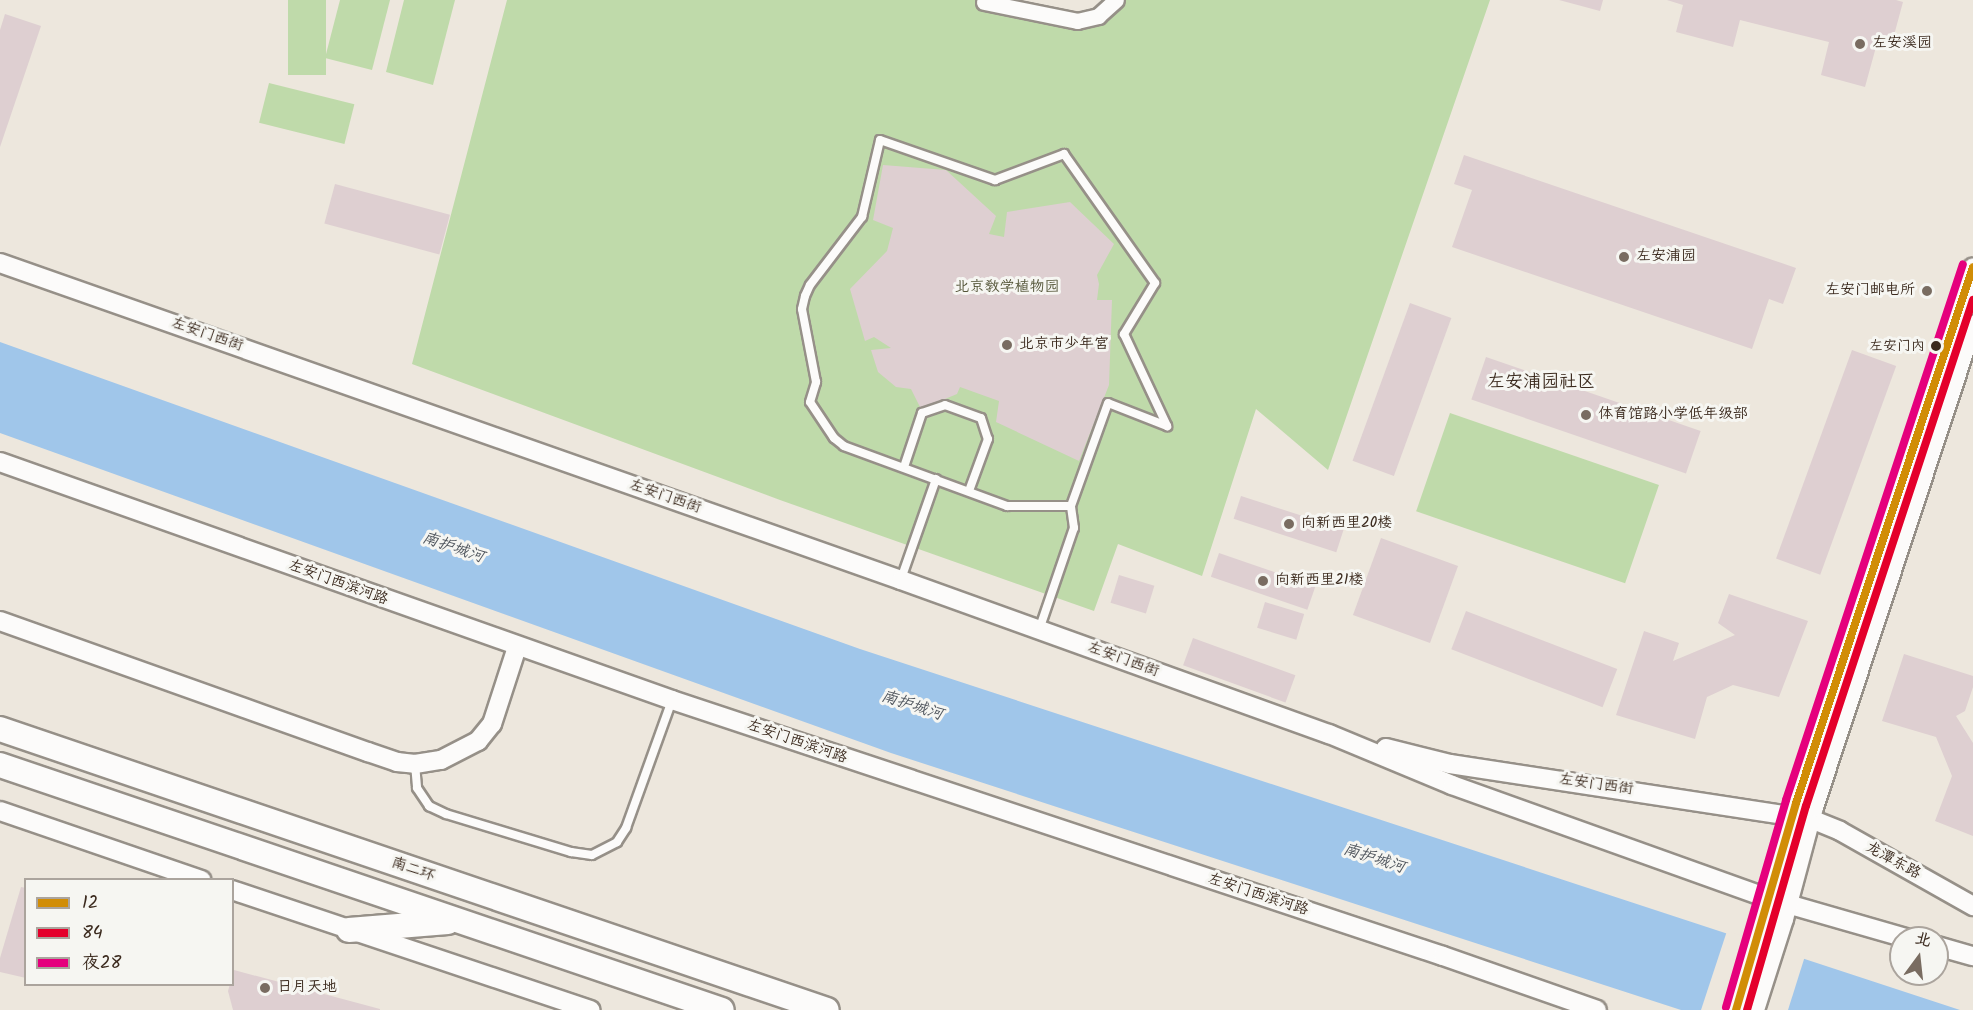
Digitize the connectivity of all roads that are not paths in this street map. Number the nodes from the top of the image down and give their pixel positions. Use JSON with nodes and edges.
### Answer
{"nodes":[{"id":1,"x":1116,"y":0,"type":"edge"},
{"id":2,"x":984,"y":2,"type":"dead end"},
{"id":3,"x":0,"y":263,"type":"edge"},
{"id":4,"x":1973,"y":267,"type":"edge"},
{"id":5,"x":1973,"y":325,"type":"edge"},
{"id":6,"x":0,"y":462,"type":"edge"},
{"id":7,"x":904,"y":467,"type":"junction"},
{"id":8,"x":936,"y":479,"type":"junction"},
{"id":9,"x":969,"y":491,"type":"junction"},
{"id":10,"x":1071,"y":506,"type":"junction"},
{"id":11,"x":901,"y":580,"type":"junction"},
{"id":12,"x":0,"y":621,"type":"edge"},
{"id":13,"x":1039,"y":630,"type":"junction"},
{"id":14,"x":517,"y":646,"type":"junction"},
{"id":15,"x":672,"y":700,"type":"junction"},
{"id":16,"x":0,"y":729,"type":"edge"},
{"id":17,"x":1329,"y":735,"type":"junction"},
{"id":18,"x":415,"y":764,"type":"junction"},
{"id":19,"x":0,"y":765,"type":"edge"},
{"id":20,"x":0,"y":811,"type":"edge"},
{"id":21,"x":1802,"y":816,"type":"junction"},
{"id":22,"x":198,"y":878,"type":"edge"},
{"id":23,"x":234,"y":891,"type":"edge"},
{"id":24,"x":1770,"y":899,"type":"junction"},
{"id":25,"x":1788,"y":904,"type":"junction"},
{"id":26,"x":1973,"y":906,"type":"edge"},
{"id":27,"x":458,"y":921,"type":"junction"},
{"id":28,"x":349,"y":930,"type":"junction"},
{"id":29,"x":1889,"y":933,"type":"edge"},
{"id":30,"x":1949,"y":949,"type":"edge"},
{"id":31,"x":1973,"y":956,"type":"edge"},
{"id":32,"x":590,"y":1010,"type":"edge"},
{"id":33,"x":722,"y":1010,"type":"edge"},
{"id":34,"x":827,"y":1010,"type":"edge"},
{"id":35,"x":1598,"y":1010,"type":"edge"},
{"id":36,"x":1736,"y":1010,"type":"edge"},
{"id":37,"x":1755,"y":1010,"type":"edge"}],
"edges":[{"from":1,"to":2,"type":"street"},
{"from":3,"to":11,"type":"street","name":"左安门西街"},
{"from":4,"to":21,"type":"street"},
{"from":5,"to":21,"type":"street"},
{"from":6,"to":14,"type":"street","name":"左安门西滨河路"},
{"from":7,"to":8,"type":"lane"},
{"from":7,"to":9,"type":"lane"},
{"from":7,"to":10,"type":"lane"},
{"from":8,"to":9,"type":"lane"},
{"from":8,"to":11,"type":"lane"},
{"from":9,"to":10,"type":"lane"},
{"from":10,"to":13,"type":"lane"},
{"from":11,"to":13,"type":"street","name":"左安门西街"},
{"from":12,"to":18,"type":"street"},
{"from":13,"to":17,"type":"street","name":"左安门西街"},
{"from":14,"to":15,"type":"street","name":"左安门西滨河路"},
{"from":14,"to":18,"type":"street"},
{"from":15,"to":18,"type":"lane"},
{"from":15,"to":35,"type":"street","name":"左安门西滨河路"},
{"from":16,"to":34,"type":"highway","name":"南二环"},
{"from":17,"to":21,"type":"street","name":"左安门西街"},
{"from":17,"to":24,"type":"street","name":"左安门西街"},
{"from":19,"to":27,"type":"highway"},
{"from":20,"to":22,"type":"street"},
{"from":21,"to":24,"type":"street"},
{"from":21,"to":25,"type":"street"},
{"from":21,"to":26,"type":"street","name":"龙潭东路"},
{"from":23,"to":28,"type":"street"},
{"from":24,"to":25,"type":"street","name":"左安门西街"},
{"from":24,"to":36,"type":"street"},
{"from":25,"to":29,"type":"street"},
{"from":25,"to":37,"type":"street"},
{"from":27,"to":28,"type":"highway"},
{"from":27,"to":33,"type":"highway"},
{"from":28,"to":32,"type":"street"},
{"from":30,"to":31,"type":"street"}]}
